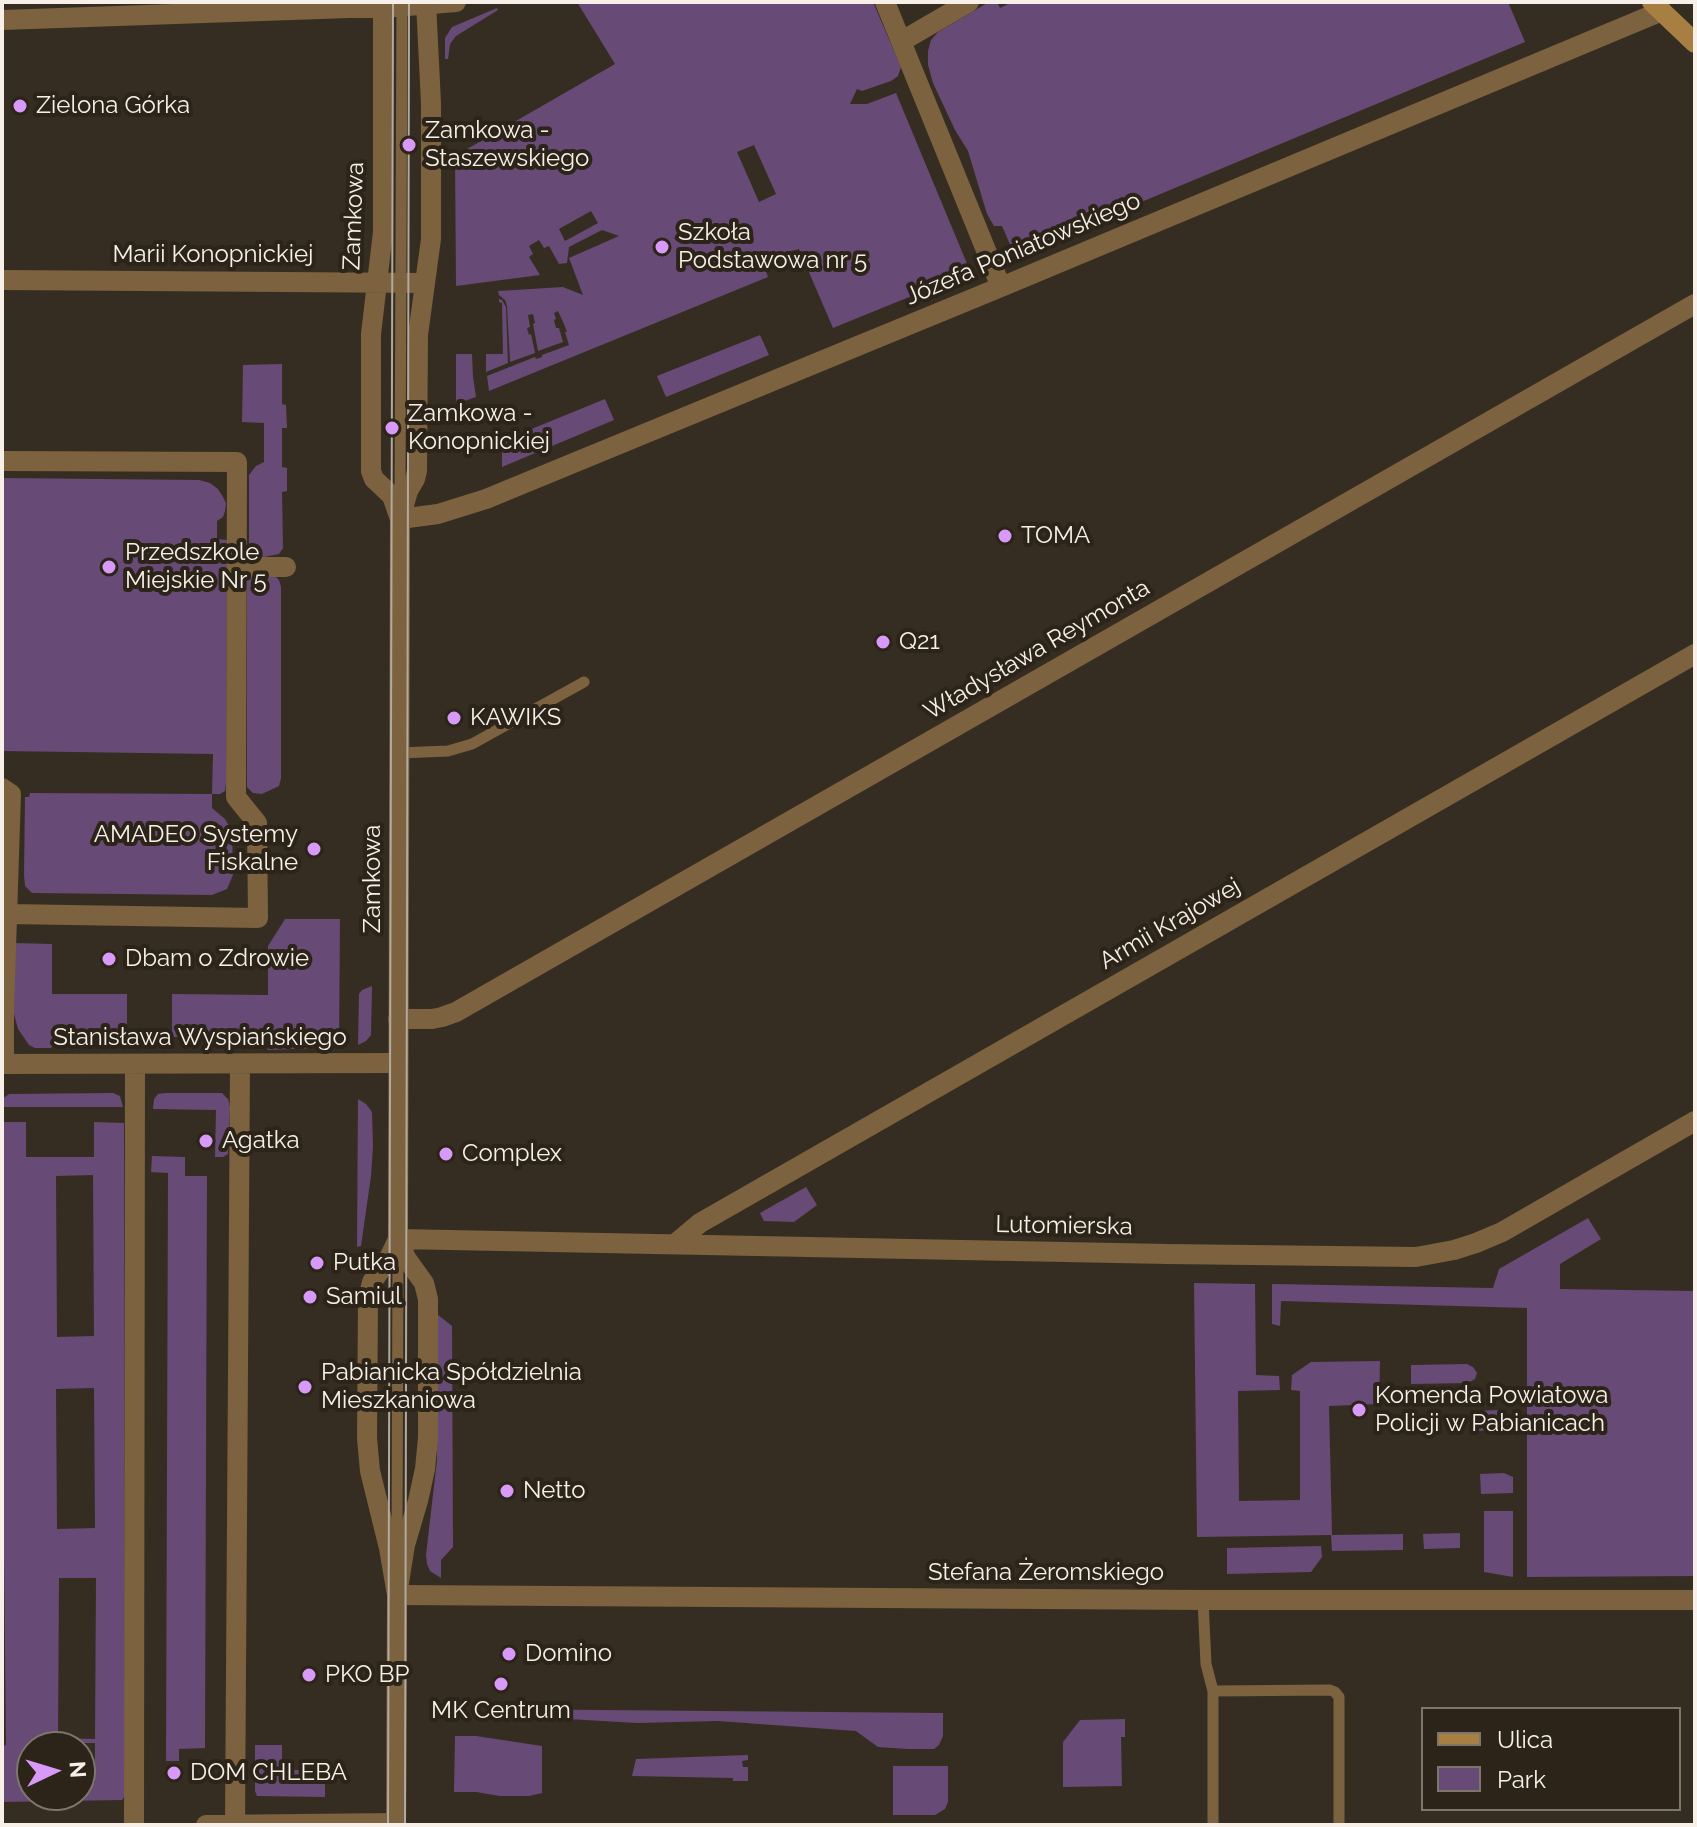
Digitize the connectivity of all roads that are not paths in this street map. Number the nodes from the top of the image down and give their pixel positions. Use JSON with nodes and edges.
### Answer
{"nodes":[{"id":1,"x":456,"y":2,"type":"edge"},
{"id":2,"x":885,"y":2,"type":"edge"},
{"id":3,"x":969,"y":2,"type":"edge"},
{"id":4,"x":394,"y":4,"type":"edge"},
{"id":5,"x":426,"y":4,"type":"edge"},
{"id":6,"x":1657,"y":6,"type":"edge"},
{"id":7,"x":2,"y":20,"type":"edge"},
{"id":8,"x":902,"y":41,"type":"junction"},
{"id":9,"x":1695,"y":43,"type":"edge"},
{"id":10,"x":2,"y":280,"type":"edge"},
{"id":11,"x":377,"y":283,"type":"junction"},
{"id":12,"x":400,"y":283,"type":"junction"},
{"id":13,"x":424,"y":283,"type":"junction"},
{"id":14,"x":1001,"y":287,"type":"junction"},
{"id":15,"x":1695,"y":304,"type":"edge"},
{"id":16,"x":2,"y":461,"type":"edge"},
{"id":17,"x":400,"y":519,"type":"junction"},
{"id":18,"x":238,"y":567,"type":"junction"},
{"id":19,"x":286,"y":567,"type":"dead end"},
{"id":20,"x":1695,"y":654,"type":"edge"},
{"id":21,"x":584,"y":682,"type":"dead end"},
{"id":22,"x":399,"y":753,"type":"junction"},
{"id":23,"x":7,"y":791,"type":"edge"},
{"id":24,"x":7,"y":914,"type":"junction"},
{"id":25,"x":398,"y":1019,"type":"junction"},
{"id":26,"x":398,"y":1063,"type":"junction"},
{"id":27,"x":3,"y":1064,"type":"edge"},
{"id":28,"x":135,"y":1064,"type":"junction"},
{"id":29,"x":240,"y":1064,"type":"junction"},
{"id":30,"x":1695,"y":1121,"type":"edge"},
{"id":31,"x":398,"y":1239,"type":"junction"},
{"id":32,"x":675,"y":1244,"type":"junction"},
{"id":33,"x":397,"y":1595,"type":"junction"},
{"id":34,"x":1203,"y":1600,"type":"junction"},
{"id":35,"x":1695,"y":1600,"type":"edge"},
{"id":36,"x":1213,"y":1691,"type":"junction"},
{"id":37,"x":235,"y":1824,"type":"edge"},
{"id":38,"x":396,"y":1824,"type":"edge"},
{"id":39,"x":134,"y":1825,"type":"edge"},
{"id":40,"x":206,"y":1825,"type":"edge"},
{"id":41,"x":1213,"y":1825,"type":"edge"},
{"id":42,"x":1339,"y":1825,"type":"edge"}],
"edges":[{"from":1,"to":5,"type":"street"},
{"from":2,"to":8,"type":"street"},
{"from":3,"to":8,"type":"street"},
{"from":4,"to":5,"type":"street"},
{"from":4,"to":7,"type":"street"},
{"from":4,"to":11,"type":"street","name":"Zamkowa"},
{"from":4,"to":12,"type":"lane"},
{"from":5,"to":13,"type":"street","name":"Zamkowa"},
{"from":6,"to":9,"type":"main road"},
{"from":6,"to":14,"type":"street","name":"Józefa Poniatowskiego"},
{"from":8,"to":14,"type":"street"},
{"from":10,"to":11,"type":"street","name":"Marii Konopnickiej"},
{"from":11,"to":12,"type":"street","name":"Marii Konopnickiej"},
{"from":11,"to":17,"type":"street","name":"Zamkowa"},
{"from":12,"to":13,"type":"street","name":"Marii Konopnickiej"},
{"from":12,"to":17,"type":"lane"},
{"from":13,"to":17,"type":"street","name":"Zamkowa"},
{"from":14,"to":17,"type":"street","name":"Józefa Poniatowskiego"},
{"from":15,"to":25,"type":"street","name":"Władysława Reymonta"},
{"from":16,"to":18,"type":"street"},
{"from":17,"to":22,"type":"street","name":"Zamkowa"},
{"from":18,"to":19,"type":"street"},
{"from":18,"to":24,"type":"street"},
{"from":20,"to":32,"type":"street","name":"Armii Krajowej"},
{"from":21,"to":22,"type":"lane"},
{"from":22,"to":25,"type":"street","name":"Zamkowa"},
{"from":23,"to":24,"type":"street"},
{"from":24,"to":27,"type":"street"},
{"from":25,"to":26,"type":"street","name":"Zamkowa"},
{"from":26,"to":29,"type":"street","name":"Stanisława Wyspiańskiego"},
{"from":26,"to":31,"type":"street","name":"Zamkowa"},
{"from":27,"to":28,"type":"street","name":"Stanisława Wyspiańskiego"},
{"from":28,"to":29,"type":"street","name":"Stanisława Wyspiańskiego"},
{"from":28,"to":39,"type":"street"},
{"from":29,"to":37,"type":"street"},
{"from":30,"to":32,"type":"street","name":"Lutomierska"},
{"from":31,"to":32,"type":"street","name":"Lutomierska"},
{"from":31,"to":33,"type":"lane"},
{"from":31,"to":33,"type":"street","name":"Zamkowa"},
{"from":31,"to":33,"type":"street","name":"Zamkowa"},
{"from":33,"to":34,"type":"street","name":"Stefana Żeromskiego"},
{"from":33,"to":38,"type":"street","name":"Zamkowa"},
{"from":34,"to":35,"type":"street","name":"Stefana Żeromskiego"},
{"from":34,"to":36,"type":"lane"},
{"from":36,"to":41,"type":"lane"},
{"from":36,"to":42,"type":"lane"},
{"from":37,"to":38,"type":"street"},
{"from":37,"to":40,"type":"street"}]}
